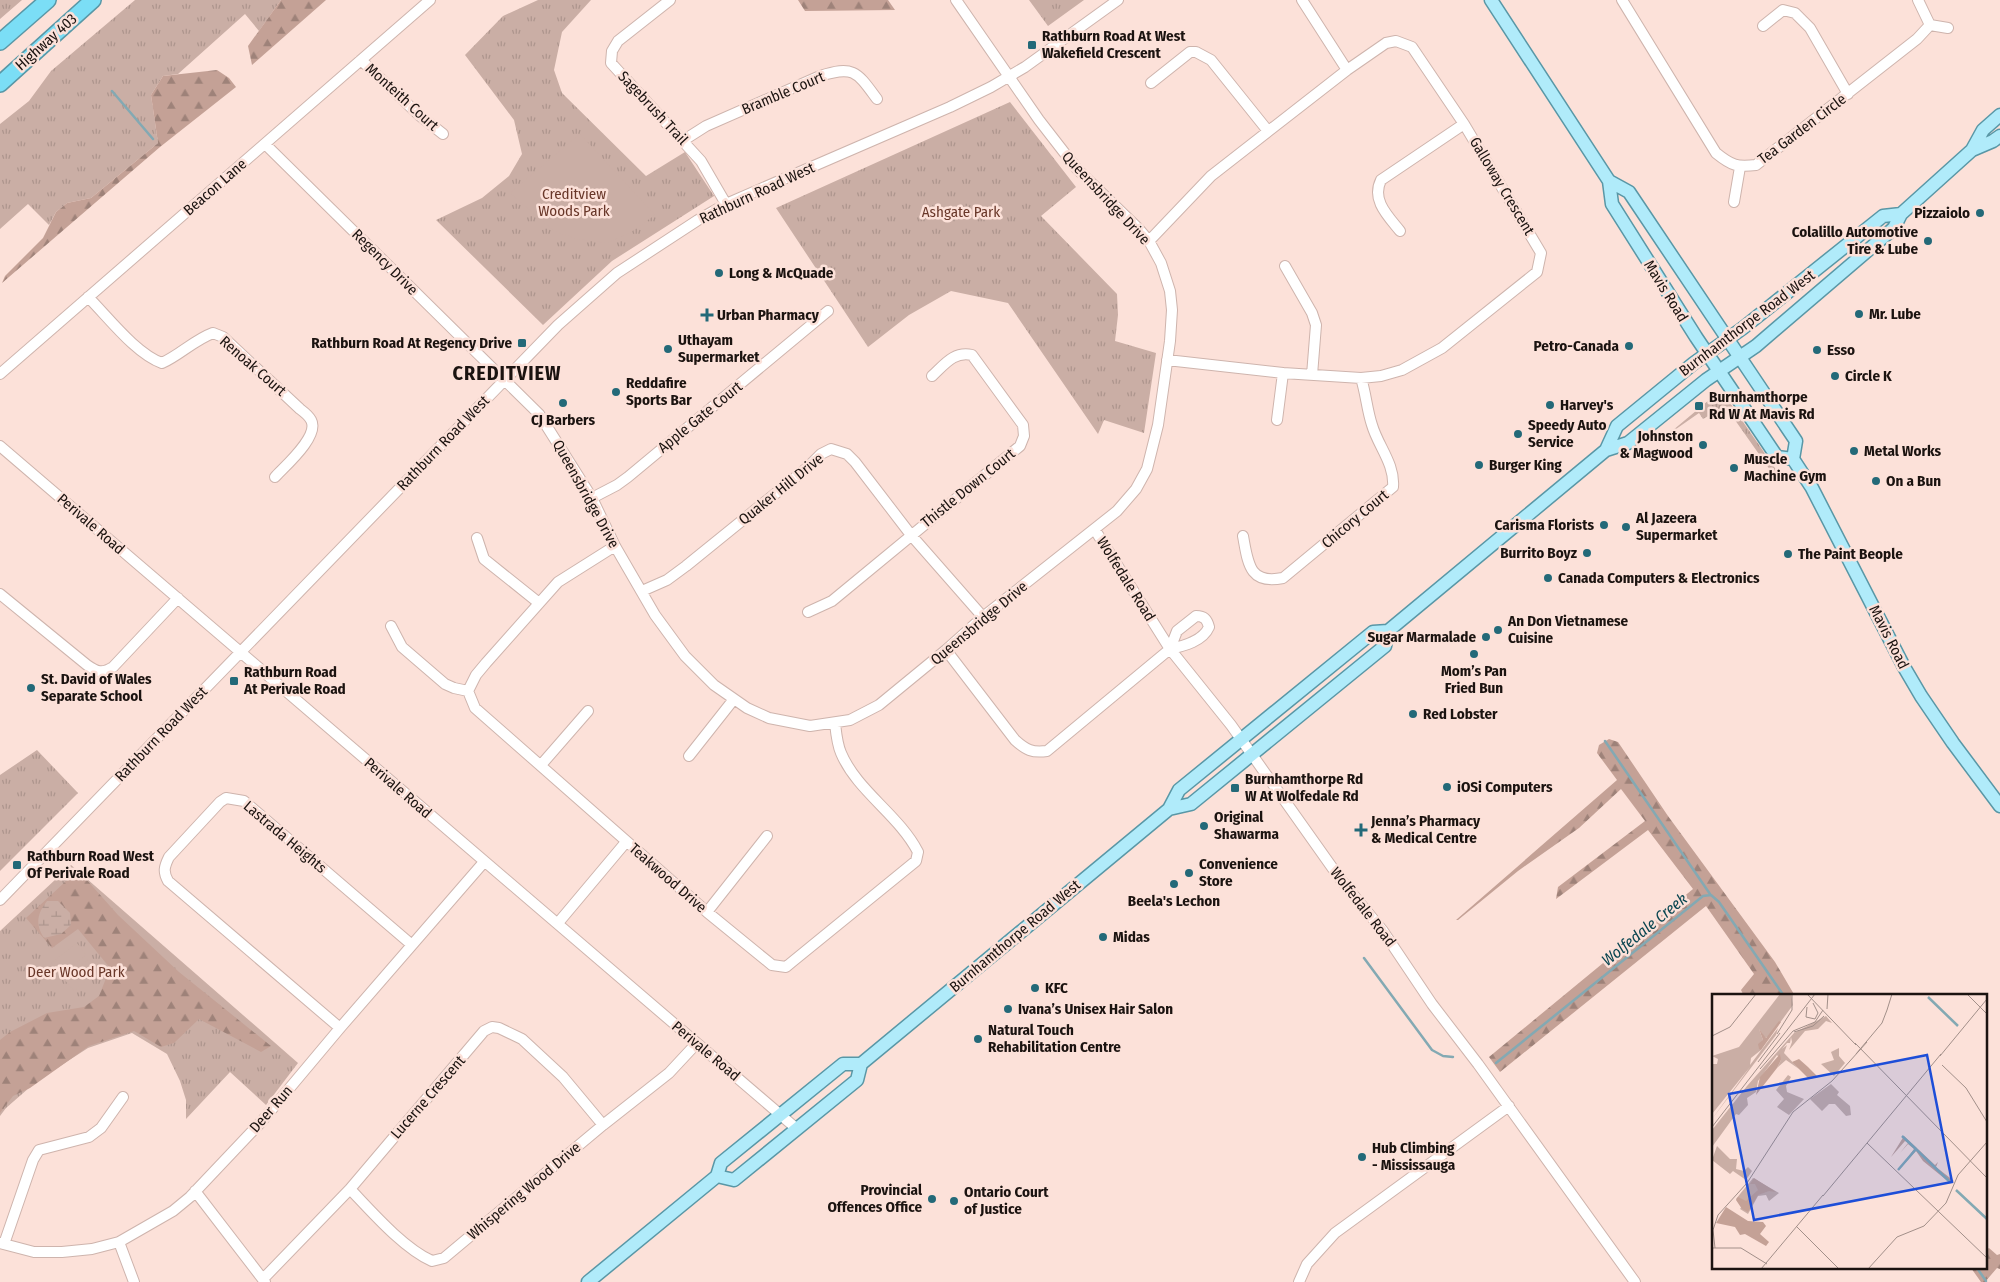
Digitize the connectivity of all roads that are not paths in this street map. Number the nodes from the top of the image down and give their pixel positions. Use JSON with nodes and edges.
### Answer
{"nodes":[{"id":1,"x":48,"y":0,"type":"edge"},
{"id":2,"x":93,"y":0,"type":"edge"},
{"id":3,"x":430,"y":0,"type":"edge"},
{"id":4,"x":670,"y":0,"type":"edge"},
{"id":5,"x":956,"y":0,"type":"edge"},
{"id":6,"x":1118,"y":0,"type":"edge"},
{"id":7,"x":1302,"y":0,"type":"edge"},
{"id":8,"x":1491,"y":0,"type":"edge"},
{"id":9,"x":1622,"y":0,"type":"edge"},
{"id":10,"x":1918,"y":0,"type":"edge"},
{"id":11,"x":1930,"y":25,"type":"junction"},
{"id":12,"x":1763,"y":26,"type":"dead end"},
{"id":13,"x":1948,"y":28,"type":"dead end"},
{"id":14,"x":0,"y":42,"type":"edge"},
{"id":15,"x":361,"y":60,"type":"junction"},
{"id":16,"x":1347,"y":70,"type":"junction"},
{"id":17,"x":1009,"y":76,"type":"junction"},
{"id":18,"x":1151,"y":83,"type":"dead end"},
{"id":19,"x":0,"y":84,"type":"edge"},
{"id":20,"x":1848,"y":94,"type":"junction"},
{"id":21,"x":877,"y":99,"type":"dead end"},
{"id":22,"x":2000,"y":115,"type":"edge"},
{"id":23,"x":1464,"y":124,"type":"junction"},
{"id":24,"x":1268,"y":131,"type":"junction"},
{"id":25,"x":444,"y":134,"type":"dead end"},
{"id":26,"x":2000,"y":136,"type":"edge"},
{"id":27,"x":684,"y":140,"type":"junction"},
{"id":28,"x":265,"y":144,"type":"junction"},
{"id":29,"x":1972,"y":150,"type":"junction"},
{"id":30,"x":1740,"y":167,"type":"junction"},
{"id":31,"x":1609,"y":181,"type":"junction"},
{"id":32,"x":1734,"y":202,"type":"dead end"},
{"id":33,"x":726,"y":204,"type":"junction"},
{"id":34,"x":1901,"y":214,"type":"junction"},
{"id":35,"x":1400,"y":231,"type":"dead end"},
{"id":36,"x":1149,"y":241,"type":"junction"},
{"id":37,"x":1285,"y":266,"type":"dead end"},
{"id":38,"x":88,"y":297,"type":"junction"},
{"id":39,"x":828,"y":311,"type":"dead end"},
{"id":40,"x":1728,"y":339,"type":"junction"},
{"id":41,"x":1707,"y":354,"type":"junction"},
{"id":42,"x":1740,"y":357,"type":"junction"},
{"id":43,"x":1167,"y":360,"type":"junction"},
{"id":44,"x":1719,"y":371,"type":"junction"},
{"id":45,"x":1283,"y":373,"type":"junction"},
{"id":46,"x":0,"y":374,"type":"edge"},
{"id":47,"x":1312,"y":375,"type":"junction"},
{"id":48,"x":932,"y":376,"type":"dead end"},
{"id":49,"x":1361,"y":378,"type":"junction"},
{"id":50,"x":505,"y":380,"type":"junction"},
{"id":51,"x":1277,"y":420,"type":"dead end"},
{"id":52,"x":0,"y":446,"type":"edge"},
{"id":53,"x":1606,"y":450,"type":"junction"},
{"id":54,"x":1793,"y":459,"type":"junction"},
{"id":55,"x":275,"y":477,"type":"dead end"},
{"id":56,"x":592,"y":498,"type":"junction"},
{"id":57,"x":1095,"y":530,"type":"junction"},
{"id":58,"x":911,"y":535,"type":"junction"},
{"id":59,"x":1243,"y":536,"type":"dead end"},
{"id":60,"x":477,"y":538,"type":"dead end"},
{"id":61,"x":615,"y":546,"type":"junction"},
{"id":62,"x":642,"y":591,"type":"junction"},
{"id":63,"x":0,"y":594,"type":"edge"},
{"id":64,"x":178,"y":598,"type":"junction"},
{"id":65,"x":539,"y":603,"type":"junction"},
{"id":66,"x":808,"y":612,"type":"dead end"},
{"id":67,"x":983,"y":617,"type":"junction"},
{"id":68,"x":391,"y":626,"type":"dead end"},
{"id":69,"x":1388,"y":631,"type":"junction"},
{"id":70,"x":1170,"y":649,"type":"junction"},
{"id":71,"x":946,"y":650,"type":"junction"},
{"id":72,"x":241,"y":652,"type":"junction"},
{"id":73,"x":468,"y":691,"type":"junction"},
{"id":74,"x":734,"y":698,"type":"junction"},
{"id":75,"x":588,"y":711,"type":"dead end"},
{"id":76,"x":835,"y":723,"type":"junction"},
{"id":77,"x":1241,"y":740,"type":"junction"},
{"id":78,"x":1252,"y":755,"type":"junction"},
{"id":79,"x":689,"y":756,"type":"dead end"},
{"id":80,"x":541,"y":765,"type":"junction"},
{"id":81,"x":2000,"y":806,"type":"edge"},
{"id":82,"x":1169,"y":809,"type":"junction"},
{"id":83,"x":767,"y":836,"type":"dead end"},
{"id":84,"x":626,"y":842,"type":"junction"},
{"id":85,"x":484,"y":862,"type":"junction"},
{"id":86,"x":0,"y":900,"type":"edge"},
{"id":87,"x":707,"y":912,"type":"junction"},
{"id":88,"x":558,"y":923,"type":"junction"},
{"id":89,"x":412,"y":945,"type":"junction"},
{"id":90,"x":340,"y":1028,"type":"junction"},
{"id":91,"x":696,"y":1044,"type":"junction"},
{"id":92,"x":861,"y":1064,"type":"junction"},
{"id":93,"x":123,"y":1097,"type":"dead end"},
{"id":94,"x":1509,"y":1106,"type":"junction"},
{"id":95,"x":781,"y":1115,"type":"junction"},
{"id":96,"x":603,"y":1125,"type":"junction"},
{"id":97,"x":797,"y":1129,"type":"junction"},
{"id":98,"x":717,"y":1176,"type":"junction"},
{"id":99,"x":350,"y":1188,"type":"junction"},
{"id":100,"x":195,"y":1191,"type":"junction"},
{"id":101,"x":119,"y":1242,"type":"junction"},
{"id":102,"x":2,"y":1244,"type":"edge"},
{"id":103,"x":264,"y":1281,"type":"edge"},
{"id":104,"x":134,"y":1282,"type":"edge"},
{"id":105,"x":588,"y":1282,"type":"edge"},
{"id":106,"x":1298,"y":1282,"type":"edge"},
{"id":107,"x":1635,"y":1282,"type":"edge"}],
"edges":[{"from":1,"to":14,"type":"highway","name":"Highway 403"},
{"from":2,"to":19,"type":"highway","name":"Highway 403"},
{"from":3,"to":15,"type":"street","name":"Beacon Lane"},
{"from":4,"to":27,"type":"street","name":"Sagebrush Trail"},
{"from":5,"to":17,"type":"street","name":"Queensbridge Drive"},
{"from":6,"to":17,"type":"street","name":"Rathburn Road West"},
{"from":7,"to":16,"type":"street"},
{"from":8,"to":31,"type":"main road","name":"Mavis Road"},
{"from":9,"to":30,"type":"street","name":"Tea Garden Circle"},
{"from":10,"to":11,"type":"street"},
{"from":11,"to":13,"type":"street"},
{"from":11,"to":20,"type":"street","name":"Tea Garden Circle"},
{"from":12,"to":20,"type":"street"},
{"from":15,"to":25,"type":"street","name":"Monteith Court"},
{"from":15,"to":28,"type":"street","name":"Beacon Lane"},
{"from":16,"to":23,"type":"street","name":"Galloway Crescent"},
{"from":16,"to":24,"type":"street","name":"Galloway Crescent"},
{"from":17,"to":33,"type":"street","name":"Rathburn Road West"},
{"from":17,"to":36,"type":"street","name":"Queensbridge Drive"},
{"from":18,"to":24,"type":"street"},
{"from":20,"to":30,"type":"street","name":"Tea Garden Circle"},
{"from":21,"to":27,"type":"street","name":"Bramble Court"},
{"from":22,"to":29,"type":"main road","name":"Burnhamthorpe Road West"},
{"from":23,"to":35,"type":"street"},
{"from":23,"to":49,"type":"street","name":"Galloway Crescent"},
{"from":24,"to":36,"type":"street","name":"Galloway Crescent"},
{"from":26,"to":29,"type":"main road","name":"Burnhamthorpe Road West"},
{"from":27,"to":33,"type":"street","name":"Sagebrush Trail"},
{"from":28,"to":38,"type":"street","name":"Beacon Lane"},
{"from":28,"to":50,"type":"street","name":"Regency Drive"},
{"from":29,"to":34,"type":"main road","name":"Burnhamthorpe Road West"},
{"from":30,"to":32,"type":"street"},
{"from":31,"to":40,"type":"main road","name":"Mavis Road"},
{"from":31,"to":41,"type":"main road","name":"Mavis Road"},
{"from":33,"to":50,"type":"street","name":"Rathburn Road West"},
{"from":34,"to":40,"type":"main road","name":"Burnhamthorpe Road West"},
{"from":34,"to":42,"type":"main road","name":"Burnhamthorpe Road West"},
{"from":36,"to":43,"type":"street","name":"Queensbridge Drive"},
{"from":37,"to":47,"type":"street"},
{"from":38,"to":46,"type":"street","name":"Beacon Lane"},
{"from":38,"to":55,"type":"street","name":"Renoak Court"},
{"from":39,"to":56,"type":"street","name":"Apple Gate Court"},
{"from":40,"to":41,"type":"main road","name":"Burnhamthorpe Road West"},
{"from":40,"to":42,"type":"main road","name":"Mavis Road"},
{"from":41,"to":44,"type":"main road","name":"Mavis Road"},
{"from":41,"to":53,"type":"main road","name":"Burnhamthorpe Road West"},
{"from":42,"to":44,"type":"main road","name":"Burnhamthorpe Road West"},
{"from":42,"to":54,"type":"main road","name":"Mavis Road"},
{"from":43,"to":45,"type":"street","name":"Galloway Crescent"},
{"from":43,"to":57,"type":"street","name":"Queensbridge Drive"},
{"from":44,"to":53,"type":"main road","name":"Burnhamthorpe Road West"},
{"from":44,"to":54,"type":"main road","name":"Mavis Road"},
{"from":45,"to":47,"type":"street","name":"Galloway Crescent"},
{"from":45,"to":51,"type":"street"},
{"from":47,"to":49,"type":"street","name":"Galloway Crescent"},
{"from":48,"to":58,"type":"street","name":"Thistle Down Court"},
{"from":49,"to":59,"type":"street","name":"Chicory Court"},
{"from":50,"to":56,"type":"street","name":"Queensbridge Drive"},
{"from":50,"to":72,"type":"street","name":"Rathburn Road West"},
{"from":52,"to":64,"type":"street","name":"Perivale Road"},
{"from":53,"to":69,"type":"main road","name":"Burnhamthorpe Road West"},
{"from":54,"to":81,"type":"main road","name":"Mavis Road"},
{"from":56,"to":61,"type":"street","name":"Queensbridge Drive"},
{"from":57,"to":67,"type":"street","name":"Queensbridge Drive"},
{"from":57,"to":70,"type":"street","name":"Wolfedale Road"},
{"from":58,"to":62,"type":"street","name":"Quaker Hill Drive"},
{"from":58,"to":66,"type":"street"},
{"from":58,"to":67,"type":"street","name":"Quaker Hill Drive"},
{"from":60,"to":65,"type":"street"},
{"from":61,"to":62,"type":"street","name":"Queensbridge Drive"},
{"from":61,"to":65,"type":"street"},
{"from":62,"to":74,"type":"street","name":"Queensbridge Drive"},
{"from":63,"to":64,"type":"street"},
{"from":64,"to":72,"type":"street","name":"Perivale Road"},
{"from":65,"to":73,"type":"street"},
{"from":67,"to":71,"type":"street","name":"Queensbridge Drive"},
{"from":68,"to":73,"type":"street"},
{"from":69,"to":77,"type":"main road","name":"Burnhamthorpe Road West"},
{"from":69,"to":78,"type":"main road","name":"Burnhamthorpe Road West"},
{"from":70,"to":71,"type":"street"},
{"from":70,"to":77,"type":"street","name":"Wolfedale Road"},
{"from":71,"to":76,"type":"street","name":"Queensbridge Drive"},
{"from":72,"to":85,"type":"street","name":"Perivale Road"},
{"from":72,"to":86,"type":"street","name":"Rathburn Road West"},
{"from":73,"to":80,"type":"street","name":"Teakwood Drive"},
{"from":74,"to":76,"type":"street","name":"Queensbridge Drive"},
{"from":74,"to":79,"type":"street"},
{"from":75,"to":80,"type":"street"},
{"from":76,"to":87,"type":"street","name":"Teakwood Drive"},
{"from":77,"to":78,"type":"street","name":"Wolfedale Road"},
{"from":77,"to":82,"type":"main road","name":"Burnhamthorpe Road West"},
{"from":78,"to":82,"type":"main road","name":"Burnhamthorpe Road West"},
{"from":78,"to":94,"type":"street","name":"Wolfedale Road"},
{"from":80,"to":84,"type":"street","name":"Teakwood Drive"},
{"from":82,"to":92,"type":"main road","name":"Burnhamthorpe Road West"},
{"from":83,"to":87,"type":"street"},
{"from":84,"to":87,"type":"street","name":"Teakwood Drive"},
{"from":84,"to":88,"type":"street"},
{"from":85,"to":88,"type":"street","name":"Perivale Road"},
{"from":85,"to":89,"type":"street","name":"Deer Run"},
{"from":88,"to":91,"type":"street","name":"Perivale Road"},
{"from":89,"to":90,"type":"street","name":"Deer Run"},
{"from":89,"to":90,"type":"street","name":"Lastrada Heights"},
{"from":90,"to":100,"type":"street","name":"Deer Run"},
{"from":91,"to":95,"type":"street","name":"Perivale Road"},
{"from":91,"to":96,"type":"street","name":"Whispering Wood Drive"},
{"from":92,"to":95,"type":"main road","name":"Burnhamthorpe Road West"},
{"from":92,"to":97,"type":"main road","name":"Burnhamthorpe Road West"},
{"from":93,"to":102,"type":"street"},
{"from":94,"to":106,"type":"street"},
{"from":94,"to":107,"type":"street","name":"Wolfedale Road"},
{"from":95,"to":97,"type":"street","name":"Perivale Road"},
{"from":95,"to":98,"type":"main road","name":"Burnhamthorpe Road West"},
{"from":96,"to":99,"type":"street","name":"Whispering Wood Drive"},
{"from":96,"to":99,"type":"street","name":"Lucerne Crescent"},
{"from":97,"to":98,"type":"main road","name":"Burnhamthorpe Road West"},
{"from":98,"to":105,"type":"main road","name":"Burnhamthorpe Road West"},
{"from":99,"to":103,"type":"street","name":"Lucerne Crescent"},
{"from":100,"to":101,"type":"street","name":"Deer Run"},
{"from":100,"to":103,"type":"street"},
{"from":101,"to":102,"type":"street","name":"Deer Run"},
{"from":101,"to":104,"type":"street"}]}
